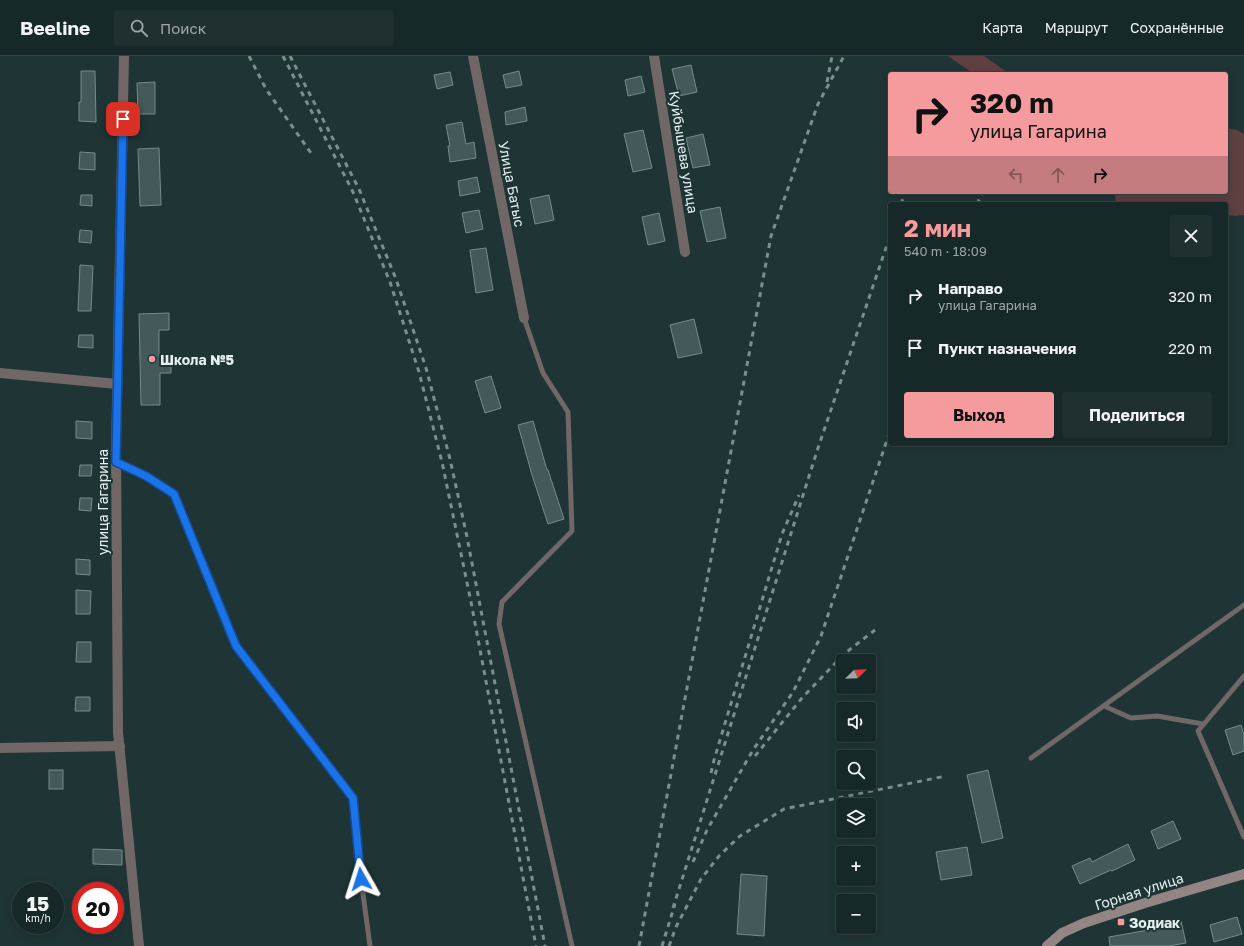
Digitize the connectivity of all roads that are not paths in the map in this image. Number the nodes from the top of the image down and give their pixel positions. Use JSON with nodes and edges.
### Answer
{"nodes":[{"id":1,"x":124,"y":56,"type":"edge"},
{"id":2,"x":473,"y":56,"type":"edge"},
{"id":3,"x":654,"y":56,"type":"edge"},
{"id":4,"x":685,"y":252,"type":"dead end"},
{"id":5,"x":524,"y":318,"type":"joint"},
{"id":6,"x":0,"y":373,"type":"edge"},
{"id":7,"x":117,"y":384,"type":"junction"},
{"id":8,"x":116,"y":462,"type":"junction"},
{"id":9,"x":1244,"y":605,"type":"edge"},
{"id":10,"x":1244,"y":676,"type":"edge"},
{"id":11,"x":1104,"y":706,"type":"junction"},
{"id":12,"x":1203,"y":724,"type":"junction"},
{"id":13,"x":120,"y":746,"type":"junction"},
{"id":14,"x":0,"y":748,"type":"edge"},
{"id":15,"x":1031,"y":758,"type":"dead end"},
{"id":16,"x":1244,"y":837,"type":"edge"},
{"id":17,"x":1244,"y":874,"type":"edge"},
{"id":18,"x":139,"y":946,"type":"edge"},
{"id":19,"x":370,"y":946,"type":"edge"},
{"id":20,"x":572,"y":946,"type":"edge"},
{"id":21,"x":1047,"y":946,"type":"edge"}],
"edges":[{"from":1,"to":7,"type":"street","name":"улица Гагарина"},
{"from":2,"to":5,"type":"street","name":"Улица Батыс"},
{"from":3,"to":4,"type":"street","name":"Куйбышева улица"},
{"from":5,"to":20,"type":"lane"},
{"from":6,"to":7,"type":"street"},
{"from":7,"to":8,"type":"street","name":"улица Гагарина"},
{"from":8,"to":13,"type":"street","name":"улица Гагарина"},
{"from":8,"to":19,"type":"lane"},
{"from":9,"to":11,"type":"lane"},
{"from":10,"to":12,"type":"lane"},
{"from":11,"to":12,"type":"lane"},
{"from":11,"to":15,"type":"lane"},
{"from":12,"to":16,"type":"lane"},
{"from":13,"to":14,"type":"street"},
{"from":13,"to":18,"type":"street","name":"улица Гагарина"},
{"from":17,"to":21,"type":"main road","name":"Горная улица"}]}
